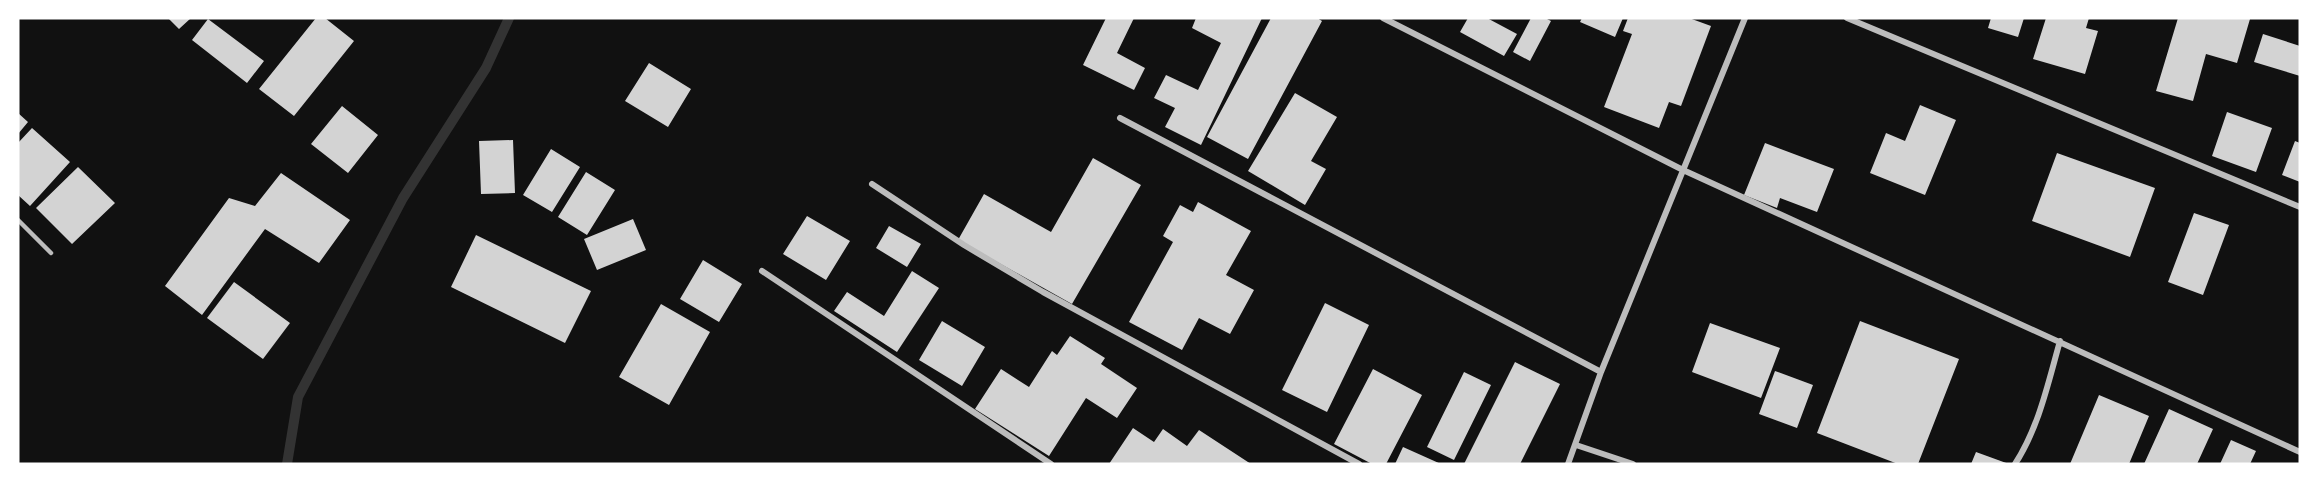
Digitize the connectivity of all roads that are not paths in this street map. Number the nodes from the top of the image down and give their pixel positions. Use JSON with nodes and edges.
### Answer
{"nodes":[{"id":1,"x":1383,"y":18,"type":"edge"},
{"id":2,"x":1745,"y":18,"type":"edge"},
{"id":3,"x":1847,"y":18,"type":"edge"},
{"id":4,"x":1120,"y":118,"type":"dead end"},
{"id":5,"x":1683,"y":170,"type":"junction"},
{"id":6,"x":872,"y":184,"type":"dead end"},
{"id":7,"x":2300,"y":207,"type":"edge"},
{"id":8,"x":18,"y":220,"type":"edge"},
{"id":9,"x":51,"y":253,"type":"dead end"},
{"id":10,"x":762,"y":271,"type":"dead end"},
{"id":11,"x":2060,"y":341,"type":"junction"},
{"id":12,"x":1601,"y":372,"type":"junction"},
{"id":13,"x":1576,"y":445,"type":"junction"},
{"id":14,"x":2300,"y":452,"type":"edge"},
{"id":15,"x":1051,"y":464,"type":"edge"},
{"id":16,"x":1359,"y":464,"type":"edge"},
{"id":17,"x":1568,"y":464,"type":"edge"},
{"id":18,"x":1633,"y":464,"type":"edge"},
{"id":19,"x":2015,"y":464,"type":"edge"}],
"edges":[{"from":1,"to":5,"type":"street"},
{"from":2,"to":5,"type":"street"},
{"from":3,"to":7,"type":"street"},
{"from":4,"to":12,"type":"street"},
{"from":5,"to":11,"type":"street"},
{"from":5,"to":12,"type":"street"},
{"from":6,"to":16,"type":"street"},
{"from":8,"to":9,"type":"lane"},
{"from":10,"to":15,"type":"street"},
{"from":11,"to":14,"type":"street"},
{"from":11,"to":19,"type":"street"},
{"from":12,"to":13,"type":"street"},
{"from":13,"to":17,"type":"street"},
{"from":13,"to":18,"type":"street"}]}
